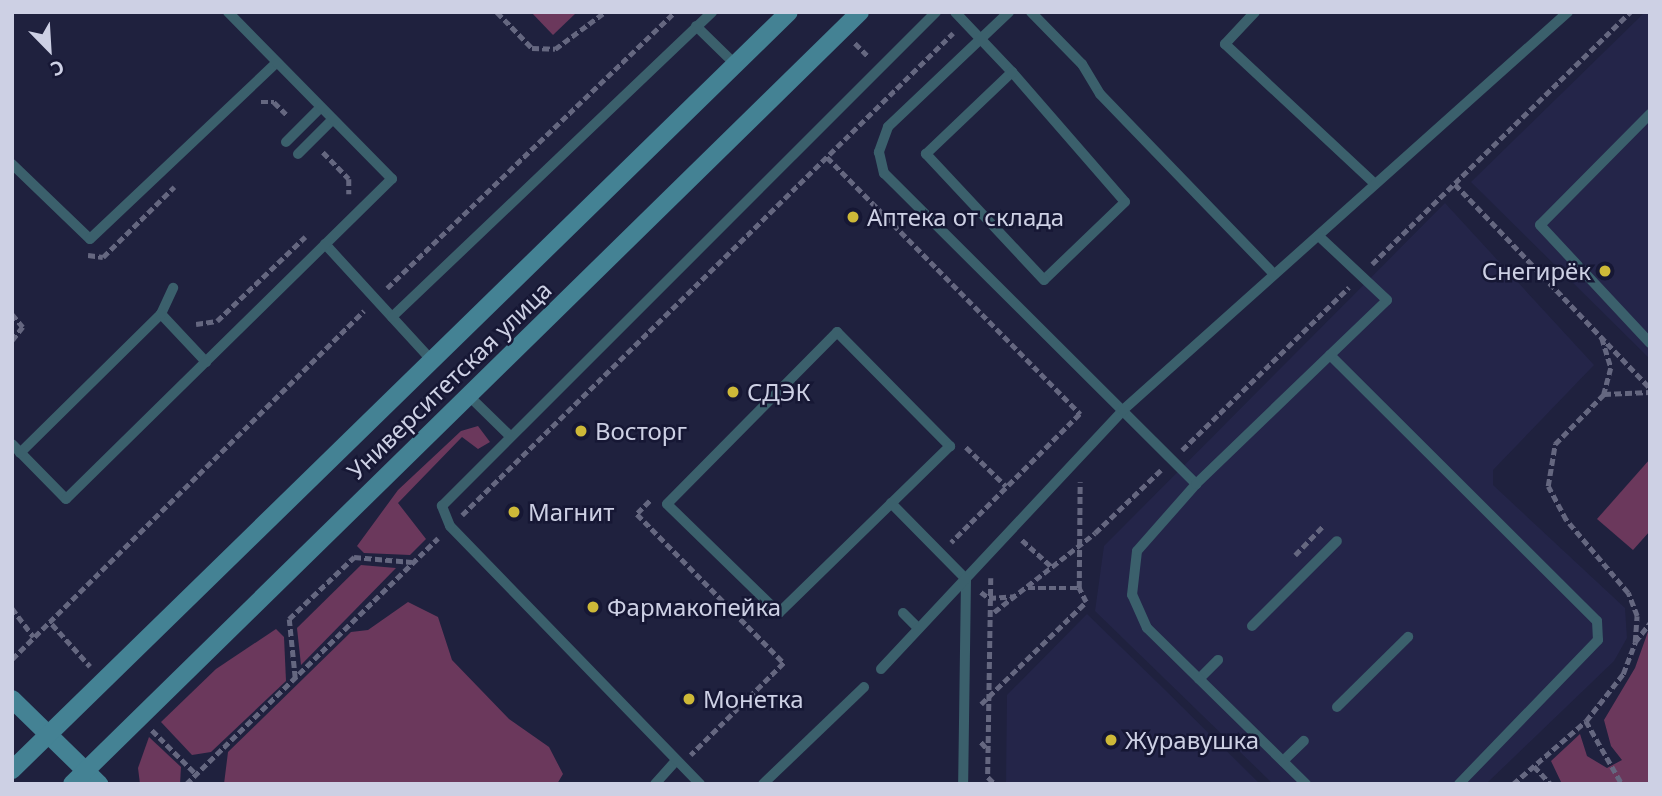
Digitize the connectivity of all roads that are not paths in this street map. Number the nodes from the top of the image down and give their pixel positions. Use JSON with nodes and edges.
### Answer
{"nodes":[{"id":1,"x":228,"y":12,"type":"edge"},
{"id":2,"x":712,"y":12,"type":"edge"},
{"id":3,"x":789,"y":12,"type":"edge"},
{"id":4,"x":860,"y":12,"type":"edge"},
{"id":5,"x":936,"y":12,"type":"edge"},
{"id":6,"x":955,"y":12,"type":"edge"},
{"id":7,"x":1009,"y":12,"type":"edge"},
{"id":8,"x":1031,"y":12,"type":"edge"},
{"id":9,"x":1255,"y":12,"type":"edge"},
{"id":10,"x":1568,"y":12,"type":"edge"},
{"id":11,"x":696,"y":26,"type":"junction"},
{"id":12,"x":981,"y":39,"type":"junction"},
{"id":13,"x":277,"y":62,"type":"junction"},
{"id":14,"x":735,"y":64,"type":"junction"},
{"id":15,"x":1012,"y":72,"type":"junction"},
{"id":16,"x":321,"y":107,"type":"junction"},
{"id":17,"x":1650,"y":114,"type":"edge"},
{"id":18,"x":333,"y":120,"type":"junction"},
{"id":19,"x":286,"y":142,"type":"dead end"},
{"id":20,"x":298,"y":155,"type":"dead end"},
{"id":21,"x":12,"y":164,"type":"edge"},
{"id":22,"x":1375,"y":184,"type":"junction"},
{"id":23,"x":1320,"y":237,"type":"junction"},
{"id":24,"x":325,"y":244,"type":"junction"},
{"id":25,"x":1273,"y":272,"type":"junction"},
{"id":26,"x":173,"y":288,"type":"dead end"},
{"id":27,"x":161,"y":314,"type":"junction"},
{"id":28,"x":392,"y":317,"type":"junction"},
{"id":29,"x":1650,"y":343,"type":"edge"},
{"id":30,"x":1330,"y":355,"type":"junction"},
{"id":31,"x":206,"y":362,"type":"junction"},
{"id":32,"x":433,"y":362,"type":"junction"},
{"id":33,"x":469,"y":396,"type":"junction"},
{"id":34,"x":1123,"y":410,"type":"junction"},
{"id":35,"x":510,"y":436,"type":"junction"},
{"id":36,"x":16,"y":448,"type":"edge"},
{"id":37,"x":1195,"y":484,"type":"junction"},
{"id":38,"x":891,"y":503,"type":"junction"},
{"id":39,"x":1337,"y":541,"type":"dead end"},
{"id":40,"x":967,"y":579,"type":"junction"},
{"id":41,"x":903,"y":613,"type":"dead end"},
{"id":42,"x":1252,"y":626,"type":"dead end"},
{"id":43,"x":918,"y":628,"type":"junction"},
{"id":44,"x":1408,"y":637,"type":"dead end"},
{"id":45,"x":1218,"y":660,"type":"dead end"},
{"id":46,"x":881,"y":669,"type":"dead end"},
{"id":47,"x":1199,"y":679,"type":"junction"},
{"id":48,"x":864,"y":687,"type":"dead end"},
{"id":49,"x":12,"y":699,"type":"edge"},
{"id":50,"x":1337,"y":707,"type":"dead end"},
{"id":51,"x":47,"y":733,"type":"junction"},
{"id":52,"x":1304,"y":741,"type":"dead end"},
{"id":53,"x":1283,"y":761,"type":"junction"},
{"id":54,"x":678,"y":763,"type":"junction"},
{"id":55,"x":12,"y":770,"type":"edge"},
{"id":56,"x":12,"y":775,"type":"edge"},
{"id":57,"x":79,"y":777,"type":"edge"},
{"id":58,"x":21,"y":784,"type":"edge"},
{"id":59,"x":99,"y":784,"type":"edge"},
{"id":60,"x":655,"y":784,"type":"edge"},
{"id":61,"x":700,"y":784,"type":"edge"},
{"id":62,"x":763,"y":784,"type":"edge"},
{"id":63,"x":963,"y":784,"type":"edge"},
{"id":64,"x":1306,"y":784,"type":"edge"},
{"id":65,"x":1459,"y":784,"type":"edge"}],
"edges":[{"from":1,"to":13,"type":"lane"},
{"from":2,"to":11,"type":"lane"},
{"from":3,"to":14,"type":"main road","name":"Университетская улица"},
{"from":4,"to":33,"type":"main road","name":"Университетская улица"},
{"from":5,"to":35,"type":"lane"},
{"from":6,"to":12,"type":"lane"},
{"from":7,"to":12,"type":"lane"},
{"from":8,"to":25,"type":"lane"},
{"from":9,"to":22,"type":"lane"},
{"from":10,"to":22,"type":"lane"},
{"from":11,"to":14,"type":"lane"},
{"from":11,"to":28,"type":"lane"},
{"from":12,"to":15,"type":"lane"},
{"from":12,"to":34,"type":"lane"},
{"from":13,"to":16,"type":"lane"},
{"from":13,"to":21,"type":"lane"},
{"from":14,"to":32,"type":"main road","name":"Университетская улица"},
{"from":15,"to":15,"type":"lane"},
{"from":16,"to":18,"type":"lane"},
{"from":16,"to":19,"type":"lane"},
{"from":17,"to":29,"type":"lane"},
{"from":18,"to":20,"type":"lane"},
{"from":18,"to":24,"type":"lane"},
{"from":22,"to":23,"type":"lane"},
{"from":23,"to":25,"type":"lane"},
{"from":23,"to":30,"type":"lane"},
{"from":24,"to":28,"type":"lane"},
{"from":24,"to":31,"type":"lane"},
{"from":25,"to":34,"type":"lane"},
{"from":26,"to":27,"type":"lane"},
{"from":27,"to":31,"type":"lane"},
{"from":27,"to":36,"type":"lane"},
{"from":28,"to":32,"type":"lane"},
{"from":30,"to":37,"type":"lane"},
{"from":30,"to":65,"type":"lane"},
{"from":31,"to":36,"type":"lane"},
{"from":32,"to":51,"type":"main road","name":"Университетская улица"},
{"from":33,"to":35,"type":"lane"},
{"from":33,"to":57,"type":"main road","name":"Университетская улица"},
{"from":34,"to":37,"type":"lane"},
{"from":34,"to":40,"type":"lane"},
{"from":35,"to":54,"type":"lane"},
{"from":37,"to":47,"type":"lane"},
{"from":38,"to":38,"type":"lane"},
{"from":38,"to":40,"type":"lane"},
{"from":39,"to":42,"type":"lane"},
{"from":40,"to":43,"type":"lane"},
{"from":40,"to":63,"type":"lane"},
{"from":41,"to":43,"type":"lane"},
{"from":43,"to":46,"type":"lane"},
{"from":44,"to":50,"type":"lane"},
{"from":45,"to":47,"type":"lane"},
{"from":47,"to":53,"type":"lane"},
{"from":48,"to":62,"type":"lane"},
{"from":49,"to":51,"type":"main road"},
{"from":51,"to":55,"type":"main road","name":"Университетская улица"},
{"from":51,"to":57,"type":"main road"},
{"from":52,"to":53,"type":"lane"},
{"from":53,"to":64,"type":"lane"},
{"from":54,"to":60,"type":"lane"},
{"from":54,"to":61,"type":"lane"},
{"from":56,"to":58,"type":"main road"},
{"from":57,"to":59,"type":"main road"}]}
